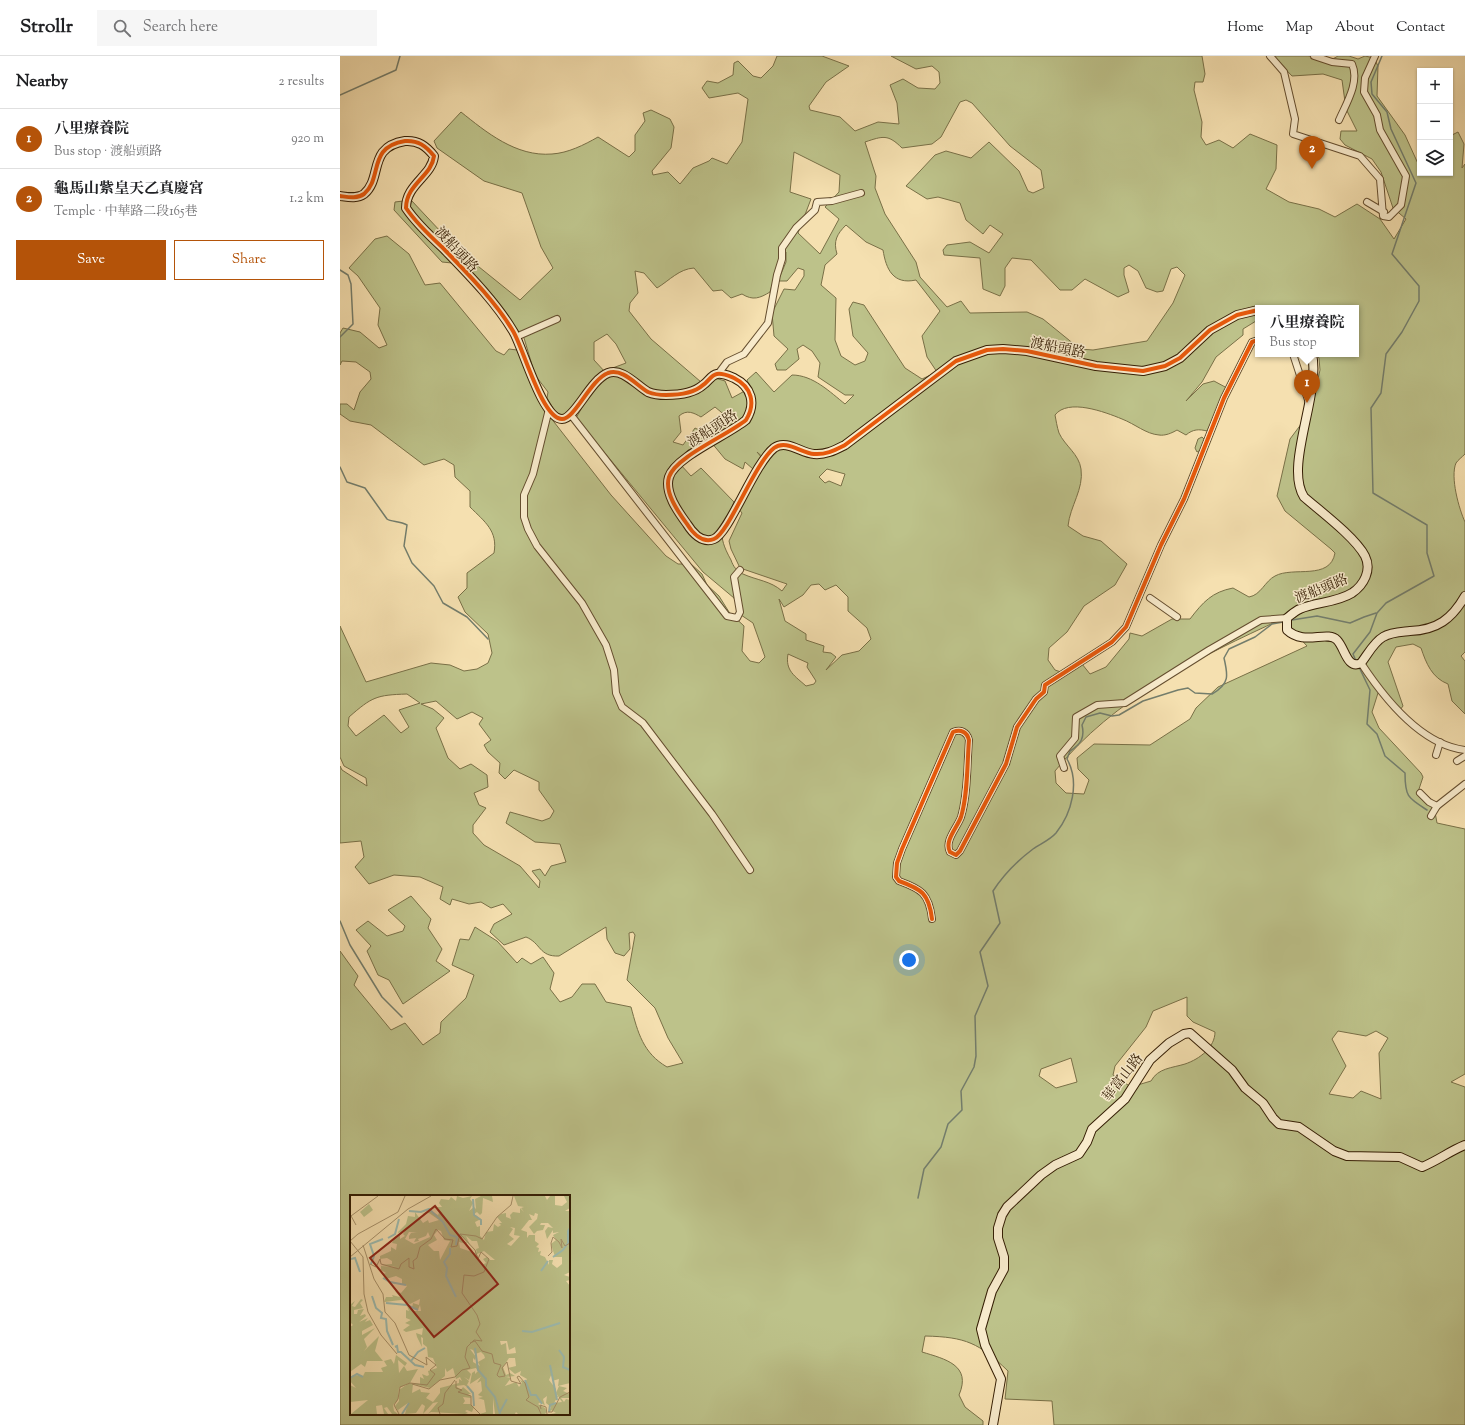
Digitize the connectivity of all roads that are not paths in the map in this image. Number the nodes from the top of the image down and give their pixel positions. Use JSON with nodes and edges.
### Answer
{"nodes":[{"id":1,"x":1270,"y":56,"type":"edge"},
{"id":2,"x":1314,"y":56,"type":"edge"},
{"id":3,"x":1375,"y":56,"type":"edge"},
{"id":4,"x":1339,"y":120,"type":"dead end"},
{"id":5,"x":861,"y":193,"type":"dead end"},
{"id":6,"x":340,"y":196,"type":"edge"},
{"id":7,"x":1367,"y":202,"type":"dead end"},
{"id":8,"x":1383,"y":210,"type":"junction"},
{"id":9,"x":1255,"y":311,"type":"edge"},
{"id":10,"x":556,"y":319,"type":"dead end"},
{"id":11,"x":516,"y":337,"type":"junction"},
{"id":12,"x":1255,"y":341,"type":"edge"},
{"id":13,"x":1294,"y":357,"type":"edge"},
{"id":14,"x":1312,"y":357,"type":"edge"},
{"id":15,"x":718,"y":374,"type":"junction"},
{"id":16,"x":1309,"y":403,"type":"junction"},
{"id":17,"x":549,"y":409,"type":"junction"},
{"id":18,"x":571,"y":414,"type":"junction"},
{"id":19,"x":740,"y":570,"type":"dead end"},
{"id":20,"x":1465,"y":596,"type":"edge"},
{"id":21,"x":1150,"y":598,"type":"dead end"},
{"id":22,"x":1176,"y":617,"type":"dead end"},
{"id":23,"x":1287,"y":618,"type":"junction"},
{"id":24,"x":1360,"y":664,"type":"junction"},
{"id":25,"x":1440,"y":742,"type":"junction"},
{"id":26,"x":1465,"y":750,"type":"edge"},
{"id":27,"x":1436,"y":755,"type":"dead end"},
{"id":28,"x":1465,"y":756,"type":"edge"},
{"id":29,"x":1457,"y":761,"type":"dead end"},
{"id":30,"x":1064,"y":768,"type":"dead end"},
{"id":31,"x":1465,"y":784,"type":"edge"},
{"id":32,"x":1420,"y":792,"type":"dead end"},
{"id":33,"x":1437,"y":806,"type":"junction"},
{"id":34,"x":1431,"y":816,"type":"dead end"},
{"id":35,"x":750,"y":870,"type":"dead end"},
{"id":36,"x":932,"y":918,"type":"dead end"},
{"id":37,"x":1465,"y":1145,"type":"edge"},
{"id":38,"x":993,"y":1425,"type":"edge"}],
"edges":[{"from":1,"to":8,"type":"street"},
{"from":2,"to":4,"type":"street"},
{"from":3,"to":8,"type":"street"},
{"from":5,"to":15,"type":"street"},
{"from":6,"to":11,"type":"street","name":"渡船頭路"},
{"from":7,"to":8,"type":"street"},
{"from":9,"to":15,"type":"street","name":"渡船頭路"},
{"from":10,"to":11,"type":"street"},
{"from":11,"to":17,"type":"street","name":"渡船頭路"},
{"from":12,"to":36,"type":"street"},
{"from":13,"to":16,"type":"street"},
{"from":14,"to":16,"type":"street","name":"渡船頭路"},
{"from":15,"to":18,"type":"street"},
{"from":16,"to":23,"type":"street","name":"渡船頭路"},
{"from":17,"to":18,"type":"street"},
{"from":17,"to":35,"type":"street"},
{"from":18,"to":19,"type":"street"},
{"from":20,"to":24,"type":"street"},
{"from":21,"to":22,"type":"street"},
{"from":23,"to":24,"type":"street","name":"渡船頭路"},
{"from":23,"to":30,"type":"street"},
{"from":24,"to":25,"type":"street"},
{"from":25,"to":26,"type":"street"},
{"from":25,"to":27,"type":"street"},
{"from":28,"to":29,"type":"street"},
{"from":31,"to":33,"type":"street"},
{"from":32,"to":33,"type":"street"},
{"from":33,"to":34,"type":"street"},
{"from":37,"to":38,"type":"street","name":"華富山路"}]}
